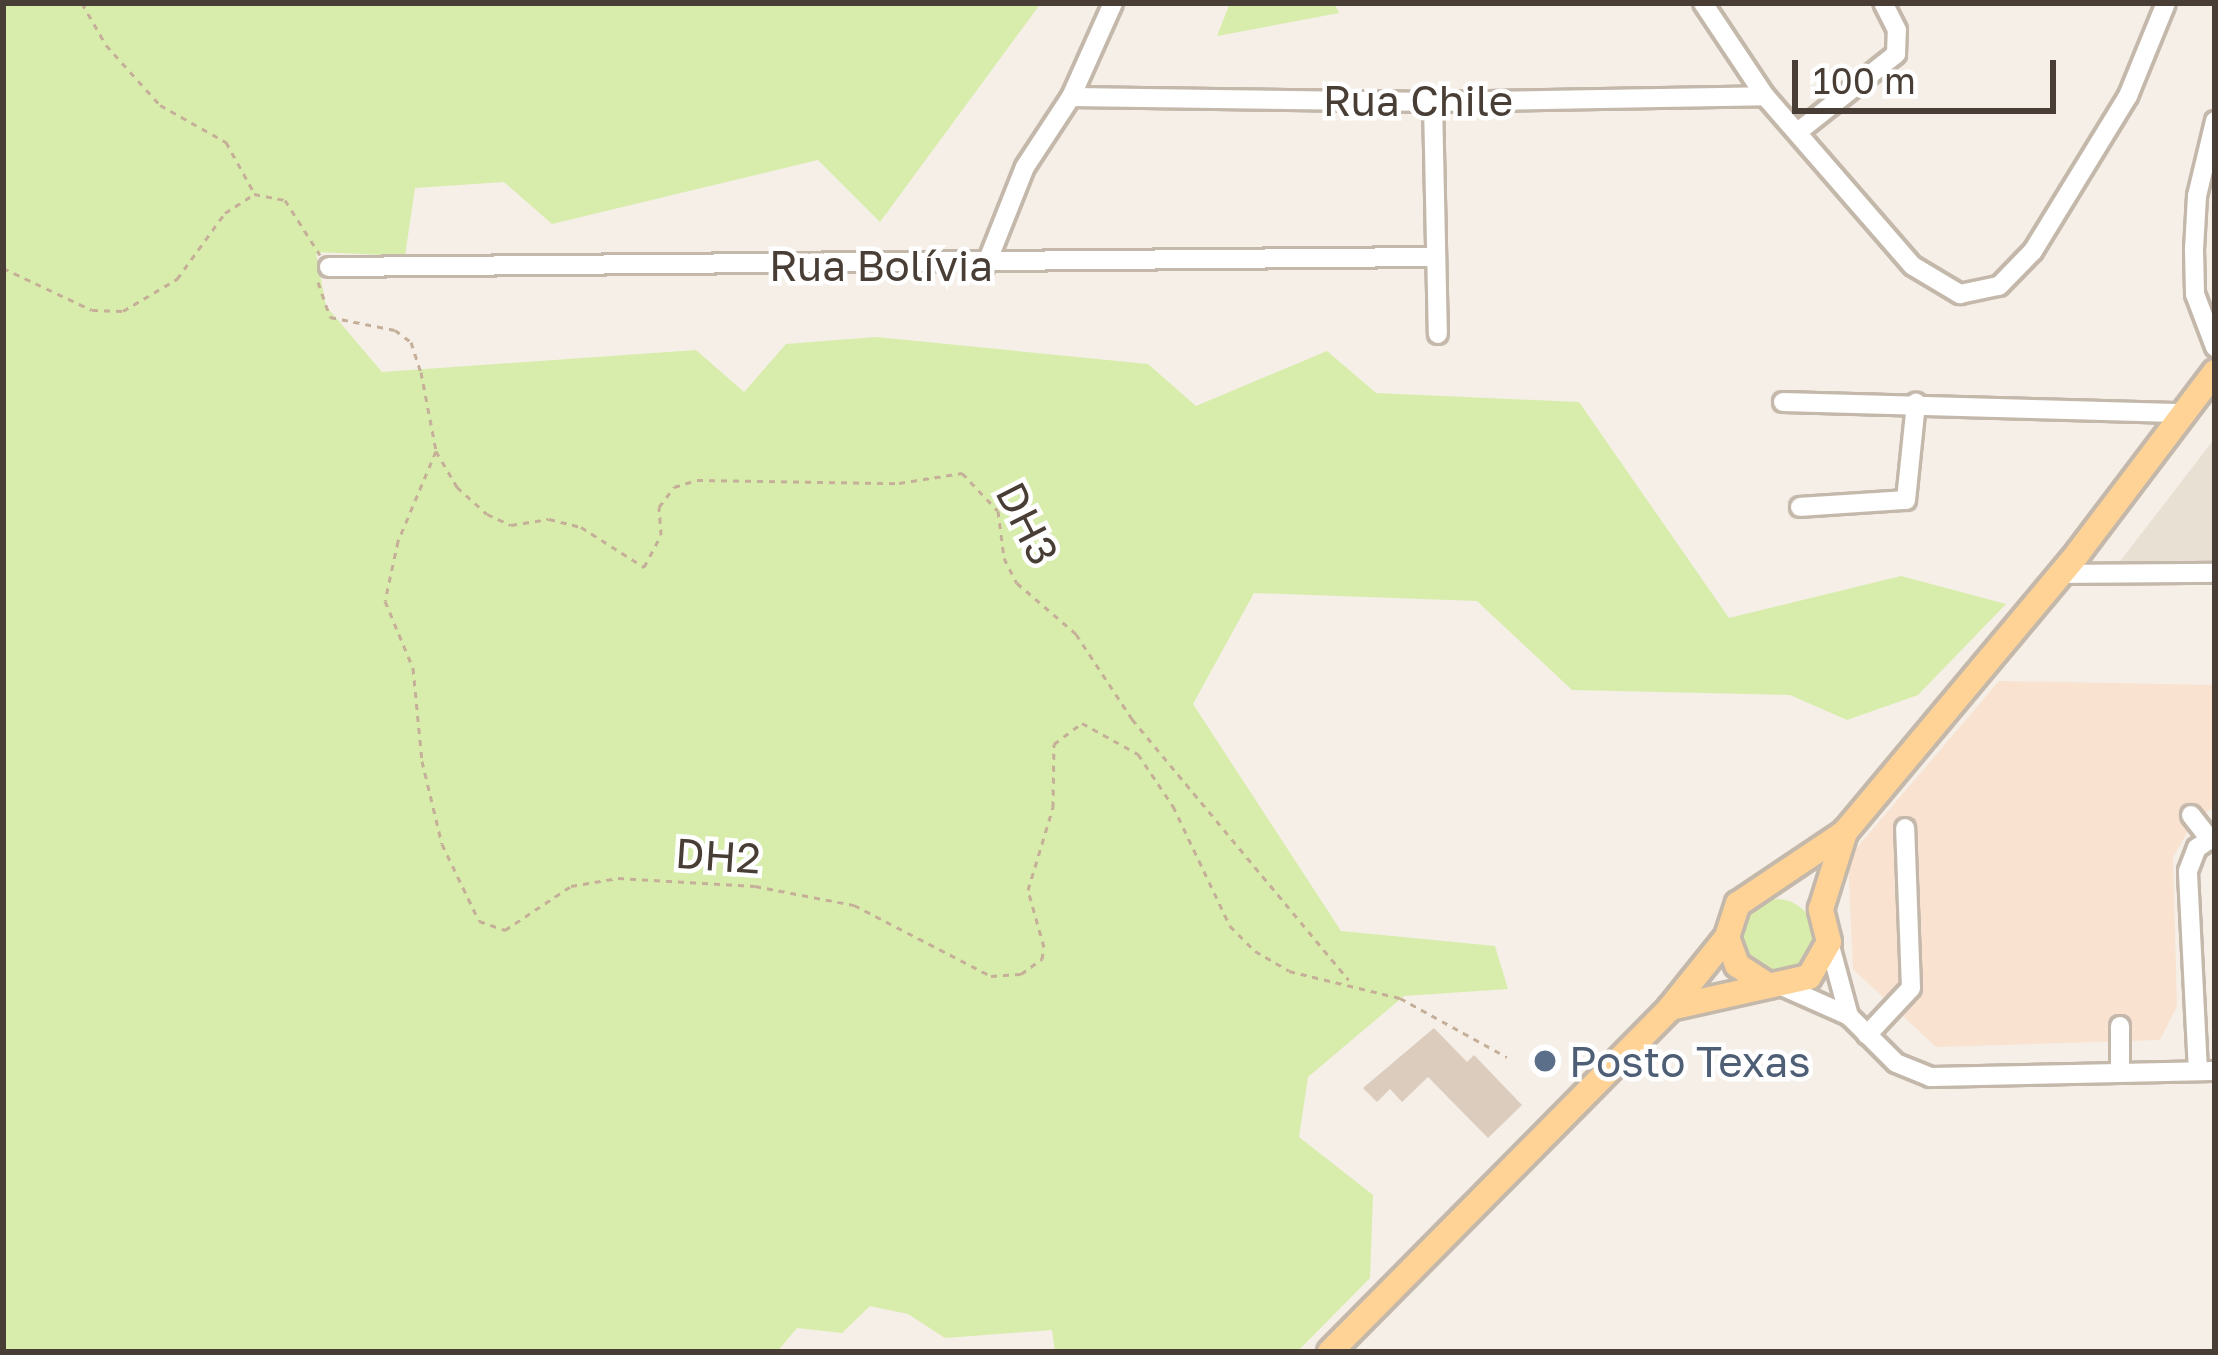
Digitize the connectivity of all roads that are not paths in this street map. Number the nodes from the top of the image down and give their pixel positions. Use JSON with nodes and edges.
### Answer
{"nodes":[{"id":1,"x":1113,"y":3,"type":"edge"},
{"id":2,"x":1703,"y":3,"type":"edge"},
{"id":3,"x":1883,"y":3,"type":"edge"},
{"id":4,"x":2166,"y":3,"type":"edge"},
{"id":5,"x":1765,"y":96,"type":"junction"},
{"id":6,"x":1071,"y":97,"type":"junction"},
{"id":7,"x":1433,"y":103,"type":"junction"},
{"id":8,"x":2215,"y":122,"type":"edge"},
{"id":9,"x":1799,"y":131,"type":"junction"},
{"id":10,"x":1432,"y":257,"type":"junction"},
{"id":11,"x":986,"y":265,"type":"junction"},
{"id":12,"x":328,"y":267,"type":"road end"},
{"id":13,"x":1438,"y":334,"type":"dead end"},
{"id":14,"x":2215,"y":347,"type":"edge"},
{"id":15,"x":2215,"y":372,"type":"edge"},
{"id":16,"x":1783,"y":402,"type":"dead end"},
{"id":17,"x":1916,"y":403,"type":"junction"},
{"id":18,"x":2184,"y":412,"type":"junction"},
{"id":19,"x":1800,"y":507,"type":"dead end"},
{"id":20,"x":2215,"y":573,"type":"edge"},
{"id":21,"x":2061,"y":574,"type":"junction"},
{"id":22,"x":2191,"y":815,"type":"dead end"},
{"id":23,"x":1905,"y":827,"type":"dead end"},
{"id":24,"x":1845,"y":832,"type":"junction"},
{"id":25,"x":2212,"y":837,"type":"edge"},
{"id":26,"x":1770,"y":885,"type":"junction"},
{"id":27,"x":1821,"y":909,"type":"junction"},
{"id":28,"x":1727,"y":937,"type":"junction"},
{"id":29,"x":1828,"y":942,"type":"junction"},
{"id":30,"x":1777,"y":986,"type":"junction"},
{"id":31,"x":1670,"y":1008,"type":"junction"},
{"id":32,"x":1849,"y":1016,"type":"junction"},
{"id":33,"x":2120,"y":1026,"type":"dead end"},
{"id":34,"x":1867,"y":1035,"type":"junction"},
{"id":35,"x":2120,"y":1071,"type":"junction"},
{"id":36,"x":2206,"y":1071,"type":"edge"},
{"id":37,"x":1330,"y":1352,"type":"edge"}],
"edges":[{"from":1,"to":6,"type":"street"},
{"from":2,"to":5,"type":"street"},
{"from":3,"to":9,"type":"street"},
{"from":4,"to":9,"type":"street"},
{"from":5,"to":7,"type":"street","name":"Rua Chile"},
{"from":5,"to":9,"type":"street"},
{"from":6,"to":7,"type":"street","name":"Rua Chile"},
{"from":6,"to":11,"type":"street"},
{"from":7,"to":10,"type":"street"},
{"from":8,"to":14,"type":"street"},
{"from":10,"to":11,"type":"street","name":"Rua Bolívia"},
{"from":10,"to":13,"type":"street"},
{"from":11,"to":12,"type":"street","name":"Rua Bolívia"},
{"from":15,"to":18,"type":"main road"},
{"from":16,"to":17,"type":"street"},
{"from":17,"to":18,"type":"street"},
{"from":17,"to":19,"type":"street"},
{"from":18,"to":21,"type":"main road"},
{"from":20,"to":21,"type":"street"},
{"from":21,"to":24,"type":"main road"},
{"from":22,"to":25,"type":"street"},
{"from":23,"to":34,"type":"street"},
{"from":24,"to":26,"type":"main road"},
{"from":24,"to":27,"type":"main road"},
{"from":25,"to":36,"type":"street"},
{"from":26,"to":27,"type":"main road"},
{"from":26,"to":28,"type":"main road"},
{"from":27,"to":29,"type":"main road"},
{"from":28,"to":30,"type":"main road"},
{"from":28,"to":31,"type":"main road"},
{"from":29,"to":30,"type":"main road"},
{"from":29,"to":32,"type":"street"},
{"from":30,"to":31,"type":"main road"},
{"from":30,"to":32,"type":"street"},
{"from":31,"to":37,"type":"main road"},
{"from":32,"to":34,"type":"street"},
{"from":33,"to":35,"type":"street"},
{"from":34,"to":35,"type":"street"},
{"from":35,"to":36,"type":"street"}]}
